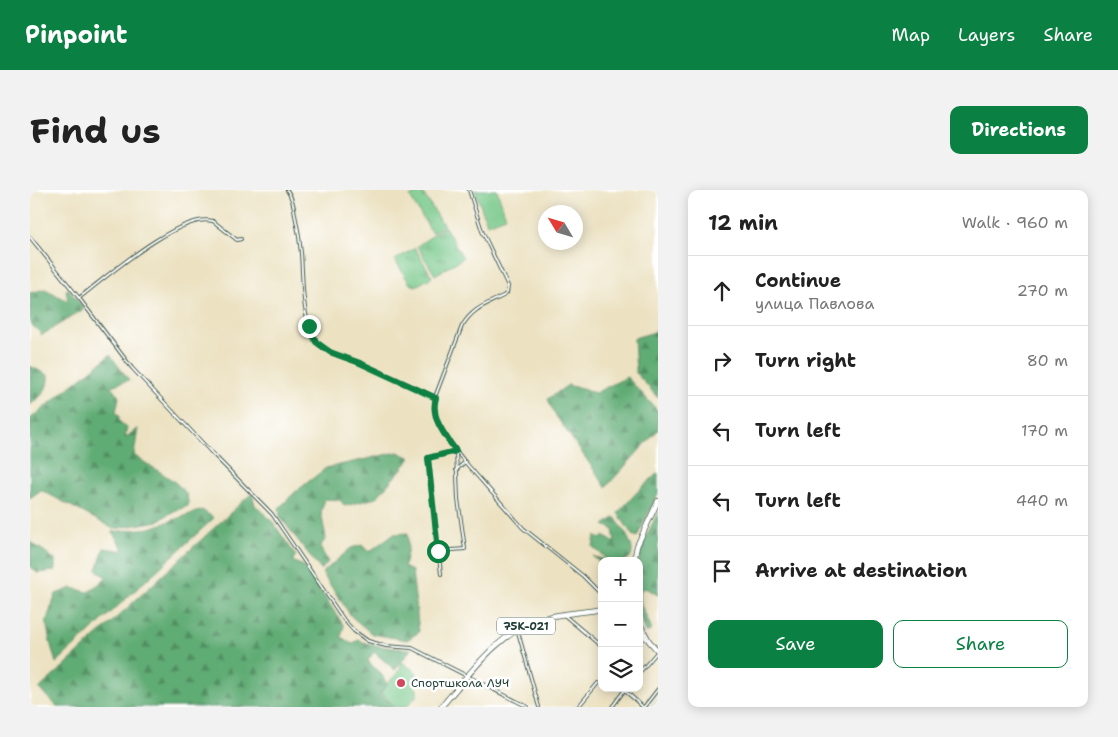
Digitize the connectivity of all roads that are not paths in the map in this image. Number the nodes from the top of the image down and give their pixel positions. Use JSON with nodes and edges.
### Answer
{"nodes":[{"id":1,"x":287,"y":190,"type":"edge"},
{"id":2,"x":469,"y":190,"type":"edge"},
{"id":3,"x":30,"y":237,"type":"edge"},
{"id":4,"x":241,"y":239,"type":"dead end"},
{"id":5,"x":79,"y":298,"type":"junction"},
{"id":6,"x":436,"y":398,"type":"junction"},
{"id":7,"x":456,"y":451,"type":"junction"},
{"id":8,"x":465,"y":462,"type":"junction"},
{"id":9,"x":456,"y":470,"type":"junction"},
{"id":10,"x":658,"y":501,"type":"edge"},
{"id":11,"x":438,"y":551,"type":"junction"},
{"id":12,"x":635,"y":557,"type":"edge"},
{"id":13,"x":441,"y":574,"type":"dead end"},
{"id":14,"x":598,"y":591,"type":"edge"},
{"id":15,"x":598,"y":610,"type":"edge"},
{"id":16,"x":564,"y":615,"type":"junction"},
{"id":17,"x":517,"y":630,"type":"junction"},
{"id":18,"x":643,"y":630,"type":"edge"},
{"id":19,"x":643,"y":637,"type":"edge"},
{"id":20,"x":649,"y":641,"type":"junction"},
{"id":21,"x":598,"y":644,"type":"edge"},
{"id":22,"x":658,"y":651,"type":"edge"},
{"id":23,"x":643,"y":668,"type":"edge"},
{"id":24,"x":468,"y":677,"type":"junction"},
{"id":25,"x":598,"y":683,"type":"dead end"},
{"id":26,"x":658,"y":689,"type":"edge"},
{"id":27,"x":622,"y":692,"type":"edge"},
{"id":28,"x":627,"y":692,"type":"edge"},
{"id":29,"x":441,"y":707,"type":"edge"},
{"id":30,"x":528,"y":707,"type":"edge"},
{"id":31,"x":539,"y":707,"type":"edge"},
{"id":32,"x":578,"y":707,"type":"edge"},
{"id":33,"x":612,"y":707,"type":"edge"},
{"id":34,"x":643,"y":707,"type":"edge"}],
"edges":[{"from":1,"to":6,"type":"street"},
{"from":2,"to":6,"type":"street"},
{"from":3,"to":5,"type":"street"},
{"from":4,"to":5,"type":"street"},
{"from":5,"to":24,"type":"street"},
{"from":6,"to":7,"type":"street"},
{"from":7,"to":8,"type":"street"},
{"from":7,"to":9,"type":"street"},
{"from":7,"to":11,"type":"street"},
{"from":8,"to":9,"type":"street"},
{"from":8,"to":14,"type":"street"},
{"from":9,"to":11,"type":"street"},
{"from":10,"to":12,"type":"main road"},
{"from":11,"to":13,"type":"street"},
{"from":15,"to":16,"type":"main road","number":"75К-021"},
{"from":16,"to":17,"type":"main road","number":"75К-021"},
{"from":16,"to":21,"type":"street"},
{"from":17,"to":24,"type":"main road","number":"75К-021"},
{"from":17,"to":31,"type":"street"},
{"from":18,"to":20,"type":"main road"},
{"from":19,"to":20,"type":"main road"},
{"from":20,"to":22,"type":"main road"},
{"from":22,"to":23,"type":"street"},
{"from":24,"to":29,"type":"main road","number":"75К-021"},
{"from":24,"to":30,"type":"street"},
{"from":25,"to":32,"type":"street"},
{"from":26,"to":34,"type":"street"},
{"from":27,"to":33,"type":"street"},
{"from":28,"to":34,"type":"street"}]}
